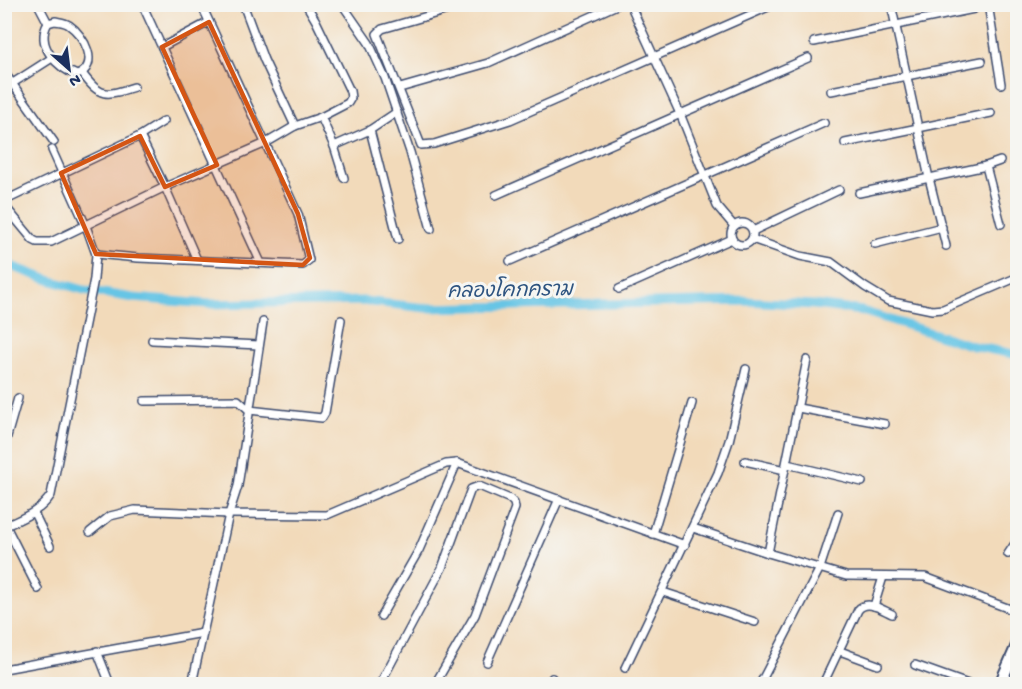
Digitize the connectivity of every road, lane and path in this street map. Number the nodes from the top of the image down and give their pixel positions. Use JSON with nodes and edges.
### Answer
{"nodes":[{"id":1,"x":38,"y":4,"type":"edge"},
{"id":2,"x":142,"y":4,"type":"edge"},
{"id":3,"x":201,"y":4,"type":"edge"},
{"id":4,"x":243,"y":4,"type":"edge"},
{"id":5,"x":306,"y":4,"type":"edge"},
{"id":6,"x":342,"y":4,"type":"edge"},
{"id":7,"x":620,"y":4,"type":"edge"},
{"id":8,"x":630,"y":4,"type":"edge"},
{"id":9,"x":775,"y":4,"type":"edge"},
{"id":10,"x":891,"y":4,"type":"edge"},
{"id":11,"x":988,"y":4,"type":"edge"},
{"id":12,"x":462,"y":6,"type":"dead end"},
{"id":13,"x":974,"y":9,"type":"dead end"},
{"id":14,"x":209,"y":22,"type":"junction"},
{"id":15,"x":48,"y":23,"type":"junction"},
{"id":16,"x":896,"y":25,"type":"junction"},
{"id":17,"x":814,"y":42,"type":"dead end"},
{"id":18,"x":162,"y":47,"type":"junction"},
{"id":19,"x":655,"y":57,"type":"junction"},
{"id":20,"x":52,"y":58,"type":"junction"},
{"id":21,"x":808,"y":58,"type":"dead end"},
{"id":22,"x":982,"y":61,"type":"dead end"},
{"id":23,"x":4,"y":72,"type":"edge"},
{"id":24,"x":82,"y":73,"type":"junction"},
{"id":25,"x":908,"y":76,"type":"junction"},
{"id":26,"x":13,"y":83,"type":"junction"},
{"id":27,"x":1001,"y":84,"type":"dead end"},
{"id":28,"x":134,"y":87,"type":"dead end"},
{"id":29,"x":400,"y":88,"type":"junction"},
{"id":30,"x":831,"y":91,"type":"dead end"},
{"id":31,"x":397,"y":112,"type":"junction"},
{"id":32,"x":991,"y":112,"type":"dead end"},
{"id":33,"x":681,"y":116,"type":"junction"},
{"id":34,"x":321,"y":117,"type":"junction"},
{"id":35,"x":164,"y":121,"type":"dead end"},
{"id":36,"x":824,"y":123,"type":"dead end"},
{"id":37,"x":295,"y":126,"type":"junction"},
{"id":38,"x":918,"y":128,"type":"junction"},
{"id":39,"x":370,"y":130,"type":"junction"},
{"id":40,"x":140,"y":136,"type":"junction"},
{"id":41,"x":266,"y":143,"type":"junction"},
{"id":42,"x":845,"y":143,"type":"dead end"},
{"id":43,"x":334,"y":146,"type":"junction"},
{"id":44,"x":1000,"y":161,"type":"dead end"},
{"id":45,"x":217,"y":165,"type":"junction"},
{"id":46,"x":986,"y":166,"type":"junction"},
{"id":47,"x":61,"y":173,"type":"junction"},
{"id":48,"x":705,"y":175,"type":"junction"},
{"id":49,"x":344,"y":178,"type":"dead end"},
{"id":50,"x":929,"y":178,"type":"junction"},
{"id":51,"x":165,"y":187,"type":"junction"},
{"id":52,"x":839,"y":190,"type":"dead end"},
{"id":53,"x":859,"y":193,"type":"dead end"},
{"id":54,"x":496,"y":195,"type":"dead end"},
{"id":55,"x":4,"y":203,"type":"edge"},
{"id":56,"x":1001,"y":224,"type":"dead end"},
{"id":57,"x":86,"y":226,"type":"junction"},
{"id":58,"x":734,"y":226,"type":"junction"},
{"id":59,"x":942,"y":228,"type":"junction"},
{"id":60,"x":430,"y":229,"type":"dead end"},
{"id":61,"x":752,"y":235,"type":"junction"},
{"id":62,"x":732,"y":238,"type":"junction"},
{"id":63,"x":398,"y":239,"type":"dead end"},
{"id":64,"x":875,"y":244,"type":"dead end"},
{"id":65,"x":946,"y":246,"type":"dead end"},
{"id":66,"x":96,"y":254,"type":"junction"},
{"id":67,"x":197,"y":260,"type":"junction"},
{"id":68,"x":510,"y":261,"type":"dead end"},
{"id":69,"x":261,"y":262,"type":"junction"},
{"id":70,"x":1017,"y":278,"type":"edge"},
{"id":71,"x":619,"y":289,"type":"dead end"},
{"id":72,"x":341,"y":320,"type":"dead end"},
{"id":73,"x":263,"y":322,"type":"dead end"},
{"id":74,"x":152,"y":340,"type":"dead end"},
{"id":75,"x":259,"y":345,"type":"junction"},
{"id":76,"x":807,"y":360,"type":"dead end"},
{"id":77,"x":746,"y":369,"type":"dead end"},
{"id":78,"x":18,"y":398,"type":"dead end"},
{"id":79,"x":144,"y":401,"type":"dead end"},
{"id":80,"x":692,"y":403,"type":"dead end"},
{"id":81,"x":798,"y":408,"type":"junction"},
{"id":82,"x":249,"y":411,"type":"junction"},
{"id":83,"x":885,"y":424,"type":"dead end"},
{"id":84,"x":4,"y":447,"type":"edge"},
{"id":85,"x":745,"y":460,"type":"dead end"},
{"id":86,"x":457,"y":463,"type":"junction"},
{"id":87,"x":786,"y":467,"type":"junction"},
{"id":88,"x":862,"y":482,"type":"dead end"},
{"id":89,"x":559,"y":499,"type":"junction"},
{"id":90,"x":34,"y":513,"type":"junction"},
{"id":91,"x":838,"y":513,"type":"dead end"},
{"id":92,"x":229,"y":514,"type":"junction"},
{"id":93,"x":5,"y":526,"type":"edge"},
{"id":94,"x":693,"y":528,"type":"junction"},
{"id":95,"x":90,"y":531,"type":"dead end"},
{"id":96,"x":653,"y":534,"type":"junction"},
{"id":97,"x":686,"y":545,"type":"junction"},
{"id":98,"x":1017,"y":545,"type":"edge"},
{"id":99,"x":50,"y":546,"type":"dead end"},
{"id":100,"x":768,"y":553,"type":"junction"},
{"id":101,"x":1008,"y":554,"type":"dead end"},
{"id":102,"x":820,"y":568,"type":"junction"},
{"id":103,"x":883,"y":577,"type":"junction"},
{"id":104,"x":38,"y":589,"type":"dead end"},
{"id":105,"x":663,"y":592,"type":"junction"},
{"id":106,"x":874,"y":606,"type":"junction"},
{"id":107,"x":1017,"y":612,"type":"edge"},
{"id":108,"x":892,"y":614,"type":"dead end"},
{"id":109,"x":381,"y":616,"type":"dead end"},
{"id":110,"x":755,"y":622,"type":"dead end"},
{"id":111,"x":203,"y":633,"type":"junction"},
{"id":112,"x":1017,"y":643,"type":"edge"},
{"id":113,"x":97,"y":651,"type":"junction"},
{"id":114,"x":840,"y":651,"type":"junction"},
{"id":115,"x":488,"y":662,"type":"dead end"},
{"id":116,"x":878,"y":665,"type":"dead end"},
{"id":117,"x":915,"y":665,"type":"dead end"},
{"id":118,"x":625,"y":668,"type":"dead end"},
{"id":119,"x":4,"y":669,"type":"edge"},
{"id":120,"x":110,"y":684,"type":"edge"},
{"id":121,"x":192,"y":684,"type":"edge"},
{"id":122,"x":380,"y":684,"type":"edge"},
{"id":123,"x":435,"y":684,"type":"edge"},
{"id":124,"x":760,"y":684,"type":"edge"},
{"id":125,"x":823,"y":684,"type":"edge"},
{"id":126,"x":968,"y":684,"type":"edge"},
{"id":127,"x":1000,"y":684,"type":"edge"}],
"edges":[{"from":1,"to":15,"type":"street"},
{"from":2,"to":18,"type":"street"},
{"from":3,"to":14,"type":"street"},
{"from":4,"to":37,"type":"street"},
{"from":5,"to":34,"type":"street"},
{"from":6,"to":31,"type":"street"},
{"from":7,"to":29,"type":"street"},
{"from":8,"to":19,"type":"street"},
{"from":9,"to":19,"type":"street"},
{"from":10,"to":16,"type":"street"},
{"from":11,"to":27,"type":"street"},
{"from":12,"to":29,"type":"street"},
{"from":13,"to":16,"type":"street"},
{"from":14,"to":18,"type":"street"},
{"from":14,"to":41,"type":"street"},
{"from":15,"to":20,"type":"street"},
{"from":15,"to":24,"type":"street"},
{"from":16,"to":17,"type":"street"},
{"from":16,"to":25,"type":"street"},
{"from":18,"to":45,"type":"street"},
{"from":19,"to":29,"type":"street"},
{"from":19,"to":33,"type":"street"},
{"from":20,"to":24,"type":"street"},
{"from":20,"to":26,"type":"street"},
{"from":21,"to":33,"type":"street"},
{"from":22,"to":25,"type":"street"},
{"from":23,"to":26,"type":"street"},
{"from":24,"to":28,"type":"street"},
{"from":25,"to":30,"type":"street"},
{"from":25,"to":38,"type":"street"},
{"from":26,"to":47,"type":"street"},
{"from":31,"to":39,"type":"street"},
{"from":31,"to":60,"type":"street"},
{"from":32,"to":38,"type":"street"},
{"from":33,"to":48,"type":"street"},
{"from":33,"to":54,"type":"street"},
{"from":34,"to":37,"type":"street"},
{"from":34,"to":43,"type":"street"},
{"from":35,"to":40,"type":"street"},
{"from":36,"to":48,"type":"street"},
{"from":37,"to":41,"type":"street"},
{"from":38,"to":42,"type":"street"},
{"from":38,"to":50,"type":"street"},
{"from":39,"to":43,"type":"street"},
{"from":39,"to":63,"type":"street"},
{"from":40,"to":47,"type":"street"},
{"from":40,"to":51,"type":"street"},
{"from":41,"to":45,"type":"street"},
{"from":41,"to":69,"type":"street"},
{"from":43,"to":49,"type":"street"},
{"from":44,"to":46,"type":"street"},
{"from":45,"to":51,"type":"street"},
{"from":45,"to":69,"type":"street"},
{"from":46,"to":50,"type":"street"},
{"from":46,"to":56,"type":"street"},
{"from":47,"to":55,"type":"street"},
{"from":47,"to":57,"type":"street"},
{"from":48,"to":58,"type":"street"},
{"from":48,"to":68,"type":"street"},
{"from":50,"to":53,"type":"street"},
{"from":50,"to":59,"type":"street"},
{"from":51,"to":57,"type":"street"},
{"from":51,"to":67,"type":"street"},
{"from":52,"to":61,"type":"street"},
{"from":55,"to":57,"type":"street"},
{"from":57,"to":66,"type":"street"},
{"from":58,"to":61,"type":"street"},
{"from":58,"to":62,"type":"street"},
{"from":59,"to":64,"type":"street"},
{"from":59,"to":65,"type":"street"},
{"from":61,"to":62,"type":"street"},
{"from":61,"to":70,"type":"street"},
{"from":62,"to":71,"type":"street"},
{"from":66,"to":67,"type":"street"},
{"from":66,"to":90,"type":"street"},
{"from":67,"to":69,"type":"street"},
{"from":72,"to":82,"type":"street"},
{"from":73,"to":75,"type":"street"},
{"from":74,"to":75,"type":"street"},
{"from":75,"to":82,"type":"street"},
{"from":76,"to":81,"type":"street"},
{"from":77,"to":94,"type":"street"},
{"from":78,"to":84,"type":"street"},
{"from":79,"to":82,"type":"street"},
{"from":80,"to":96,"type":"street"},
{"from":81,"to":83,"type":"street"},
{"from":81,"to":87,"type":"street"},
{"from":82,"to":92,"type":"street"},
{"from":85,"to":87,"type":"street"},
{"from":86,"to":89,"type":"street"},
{"from":86,"to":92,"type":"street"},
{"from":86,"to":109,"type":"street"},
{"from":87,"to":88,"type":"street"},
{"from":87,"to":100,"type":"street"},
{"from":89,"to":96,"type":"street"},
{"from":89,"to":115,"type":"street"},
{"from":90,"to":93,"type":"street"},
{"from":90,"to":99,"type":"street"},
{"from":91,"to":102,"type":"street"},
{"from":92,"to":95,"type":"street"},
{"from":92,"to":111,"type":"street"},
{"from":93,"to":104,"type":"street"},
{"from":94,"to":97,"type":"street"},
{"from":94,"to":100,"type":"street"},
{"from":96,"to":97,"type":"street"},
{"from":97,"to":105,"type":"street"},
{"from":98,"to":101,"type":"street"},
{"from":100,"to":102,"type":"street"},
{"from":102,"to":103,"type":"street"},
{"from":102,"to":124,"type":"street"},
{"from":103,"to":106,"type":"street"},
{"from":103,"to":107,"type":"street"},
{"from":105,"to":110,"type":"street"},
{"from":105,"to":118,"type":"street"},
{"from":106,"to":108,"type":"street"},
{"from":106,"to":114,"type":"street"},
{"from":111,"to":113,"type":"street"},
{"from":111,"to":121,"type":"street"},
{"from":112,"to":127,"type":"street"},
{"from":113,"to":119,"type":"street"},
{"from":113,"to":120,"type":"street"},
{"from":114,"to":116,"type":"street"},
{"from":114,"to":125,"type":"street"},
{"from":117,"to":126,"type":"street"},
{"from":122,"to":123,"type":"street"}]}
